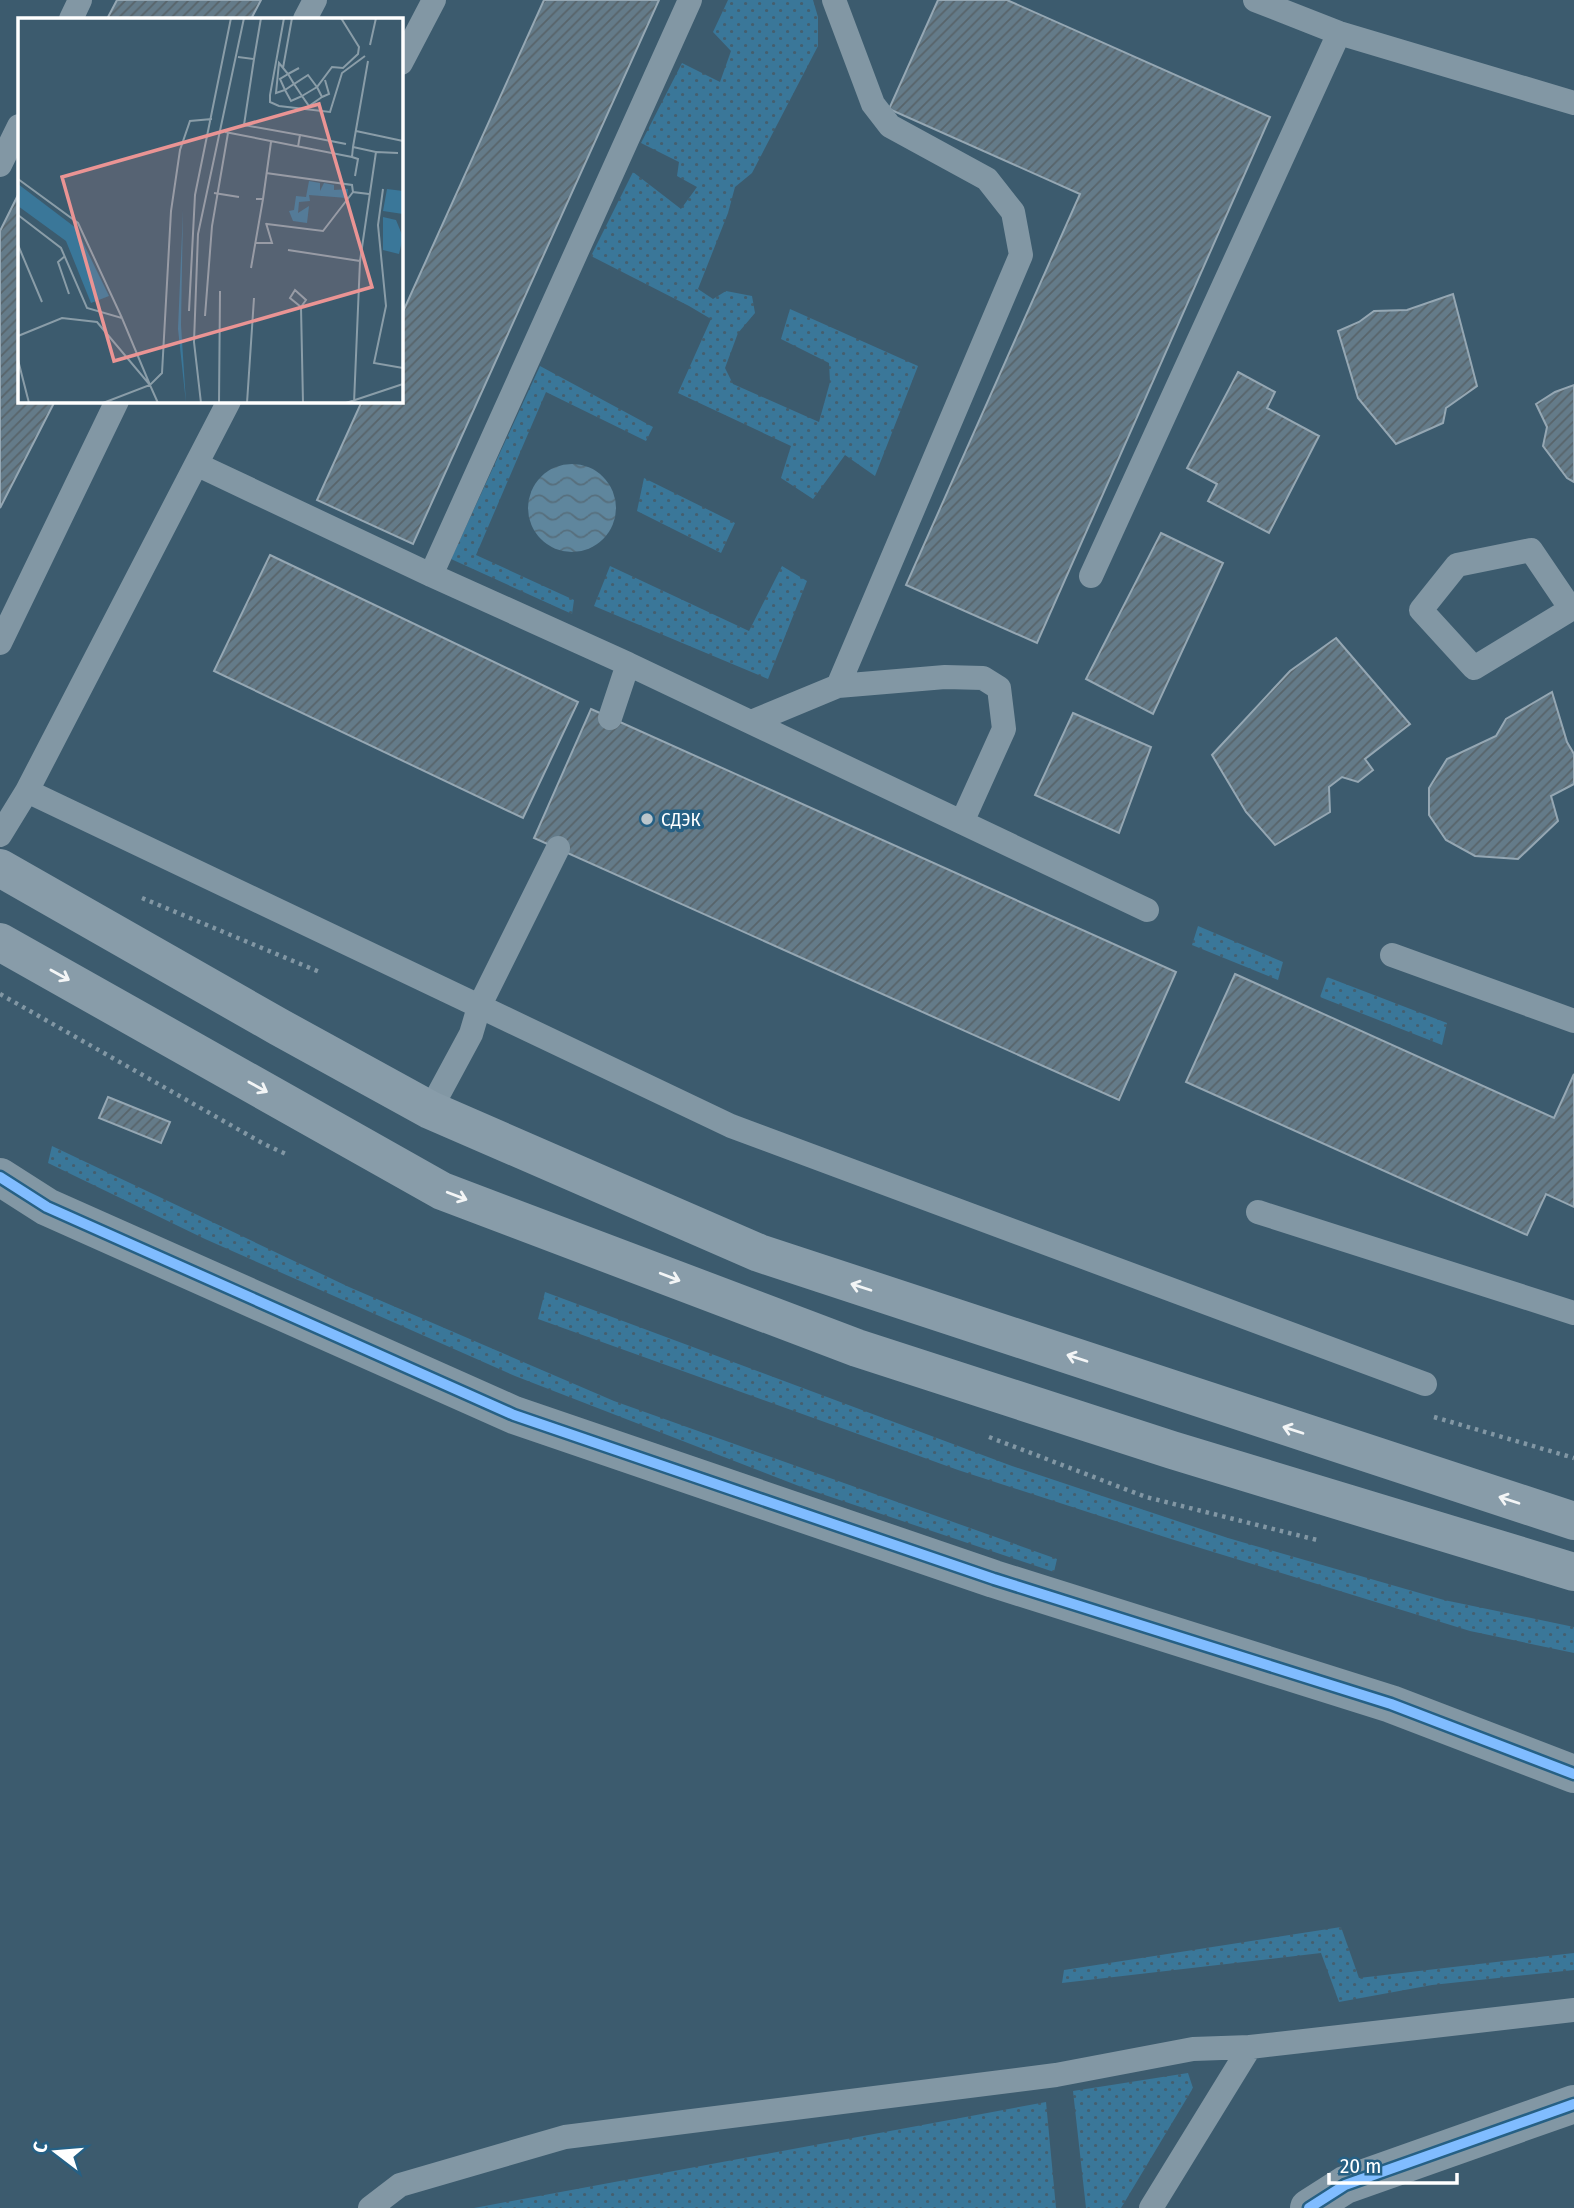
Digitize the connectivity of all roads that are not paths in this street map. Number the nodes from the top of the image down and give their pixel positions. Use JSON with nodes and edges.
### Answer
{"nodes":[{"id":1,"x":80,"y":0,"type":"edge"},
{"id":2,"x":315,"y":0,"type":"edge"},
{"id":3,"x":434,"y":0,"type":"edge"},
{"id":4,"x":690,"y":0,"type":"edge"},
{"id":5,"x":834,"y":0,"type":"edge"},
{"id":6,"x":1255,"y":0,"type":"edge"},
{"id":7,"x":71,"y":18,"type":"edge"},
{"id":8,"x":306,"y":18,"type":"edge"},
{"id":9,"x":1339,"y":33,"type":"junction"},
{"id":10,"x":402,"y":61,"type":"edge"},
{"id":11,"x":1574,"y":103,"type":"edge"},
{"id":12,"x":18,"y":128,"type":"edge"},
{"id":13,"x":0,"y":165,"type":"edge"},
{"id":14,"x":117,"y":402,"type":"edge"},
{"id":15,"x":229,"y":402,"type":"edge"},
{"id":16,"x":198,"y":465,"type":"junction"},
{"id":17,"x":431,"y":575,"type":"junction"},
{"id":18,"x":1091,"y":576,"type":"dead end"},
{"id":19,"x":1573,"y":609,"type":"edge"},
{"id":20,"x":0,"y":643,"type":"edge"},
{"id":21,"x":628,"y":664,"type":"junction"},
{"id":22,"x":838,"y":686,"type":"junction"},
{"id":23,"x":610,"y":718,"type":"dead end"},
{"id":24,"x":751,"y":722,"type":"junction"},
{"id":25,"x":27,"y":791,"type":"junction"},
{"id":26,"x":962,"y":822,"type":"junction"},
{"id":27,"x":0,"y":835,"type":"edge"},
{"id":28,"x":558,"y":848,"type":"dead end"},
{"id":29,"x":0,"y":869,"type":"edge"},
{"id":30,"x":1147,"y":910,"type":"dead end"},
{"id":31,"x":0,"y":942,"type":"edge"},
{"id":32,"x":1391,"y":956,"type":"dead end"},
{"id":33,"x":479,"y":1007,"type":"junction"},
{"id":34,"x":1574,"y":1021,"type":"edge"},
{"id":35,"x":430,"y":1110,"type":"junction"},
{"id":36,"x":0,"y":1177,"type":"edge"},
{"id":37,"x":1258,"y":1212,"type":"dead end"},
{"id":38,"x":1574,"y":1313,"type":"edge"},
{"id":39,"x":1425,"y":1384,"type":"dead end"},
{"id":40,"x":1574,"y":1521,"type":"edge"},
{"id":41,"x":1574,"y":1572,"type":"edge"},
{"id":42,"x":1574,"y":1774,"type":"edge"},
{"id":43,"x":1574,"y":2010,"type":"edge"},
{"id":44,"x":1250,"y":2047,"type":"junction"},
{"id":45,"x":1574,"y":2104,"type":"edge"},
{"id":46,"x":370,"y":2208,"type":"edge"},
{"id":47,"x":1151,"y":2208,"type":"edge"},
{"id":48,"x":1309,"y":2208,"type":"edge"}],
"edges":[{"from":1,"to":7,"type":"lane"},
{"from":2,"to":8,"type":"lane"},
{"from":3,"to":10,"type":"lane"},
{"from":4,"to":17,"type":"lane"},
{"from":5,"to":22,"type":"lane"},
{"from":6,"to":9,"type":"lane"},
{"from":9,"to":11,"type":"lane"},
{"from":9,"to":18,"type":"lane"},
{"from":12,"to":13,"type":"lane"},
{"from":14,"to":20,"type":"lane"},
{"from":15,"to":16,"type":"lane"},
{"from":16,"to":17,"type":"lane"},
{"from":16,"to":25,"type":"lane"},
{"from":17,"to":21,"type":"lane"},
{"from":19,"to":19,"type":"lane"},
{"from":21,"to":23,"type":"lane"},
{"from":21,"to":24,"type":"lane"},
{"from":22,"to":24,"type":"lane"},
{"from":22,"to":26,"type":"lane"},
{"from":24,"to":26,"type":"lane"},
{"from":25,"to":27,"type":"lane"},
{"from":25,"to":33,"type":"lane"},
{"from":26,"to":30,"type":"lane"},
{"from":28,"to":33,"type":"lane"},
{"from":29,"to":35,"type":"main road"},
{"from":31,"to":41,"type":"main road","one_way":true},
{"from":32,"to":34,"type":"lane"},
{"from":33,"to":35,"type":"lane"},
{"from":33,"to":39,"type":"lane"},
{"from":40,"to":35,"type":"main road","one_way":true},
{"from":36,"to":42,"type":"street"},
{"from":37,"to":38,"type":"lane"},
{"from":43,"to":44,"type":"lane"},
{"from":44,"to":46,"type":"lane"},
{"from":44,"to":47,"type":"lane"},
{"from":45,"to":48,"type":"street"}]}
